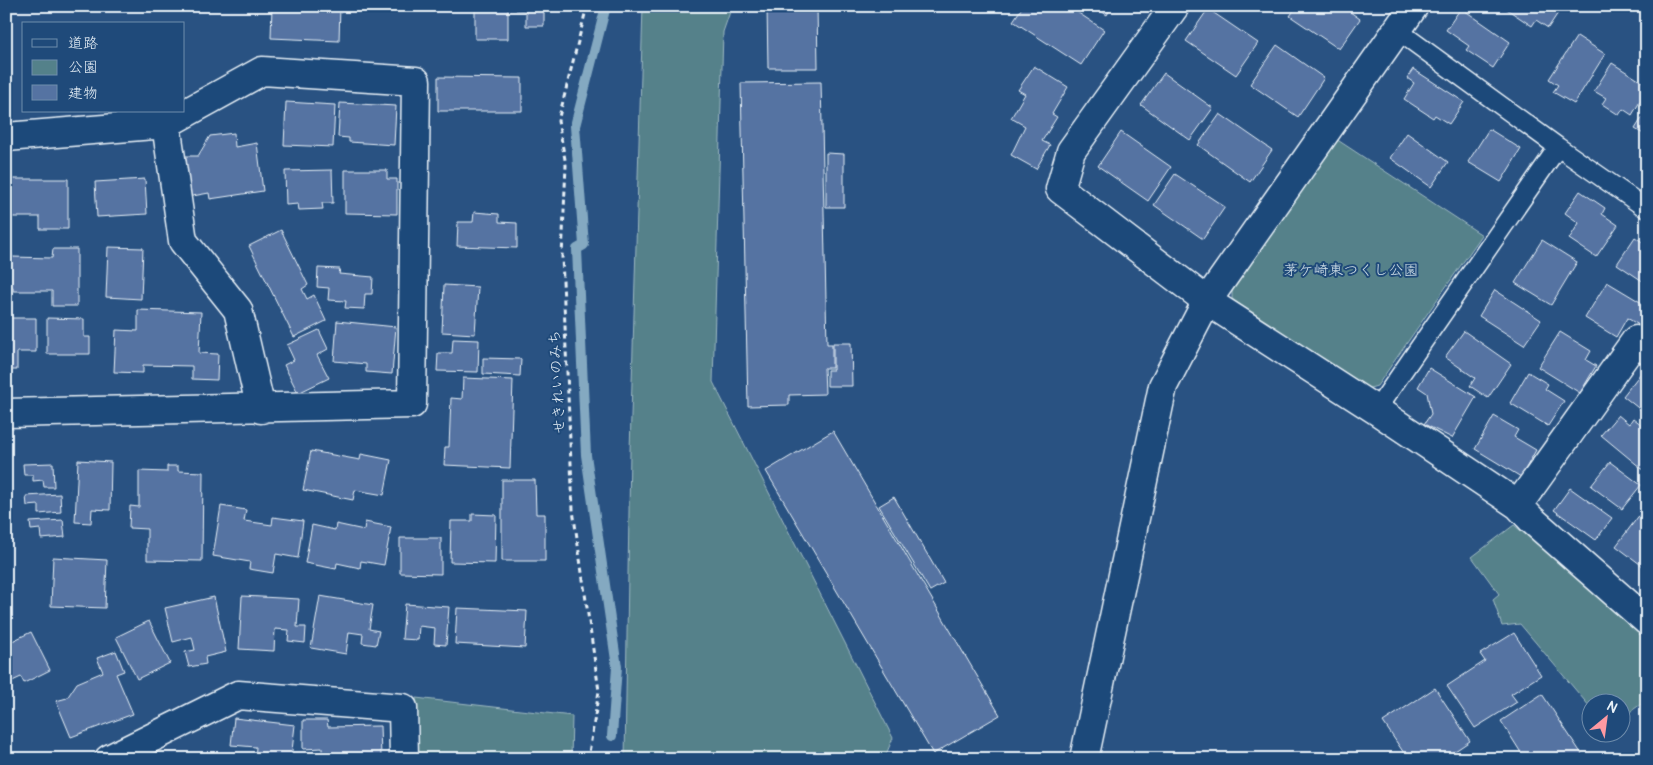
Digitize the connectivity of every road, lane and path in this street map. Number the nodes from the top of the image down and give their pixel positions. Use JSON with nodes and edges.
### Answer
{"nodes":[{"id":1,"x":587,"y":6,"type":"edge"},
{"id":2,"x":1175,"y":6,"type":"edge"},
{"id":3,"x":1414,"y":6,"type":"edge"},
{"id":4,"x":1397,"y":30,"type":"junction"},
{"id":5,"x":166,"y":124,"type":"junction"},
{"id":6,"x":6,"y":137,"type":"edge"},
{"id":7,"x":1558,"y":147,"type":"junction"},
{"id":8,"x":1647,"y":209,"type":"edge"},
{"id":9,"x":1207,"y":301,"type":"junction"},
{"id":10,"x":1647,"y":349,"type":"edge"},
{"id":11,"x":261,"y":409,"type":"junction"},
{"id":12,"x":1376,"y":410,"type":"junction"},
{"id":13,"x":6,"y":413,"type":"edge"},
{"id":14,"x":1518,"y":505,"type":"junction"},
{"id":15,"x":1647,"y":621,"type":"edge"},
{"id":16,"x":109,"y":759,"type":"edge"},
{"id":17,"x":404,"y":759,"type":"edge"},
{"id":18,"x":588,"y":759,"type":"edge"},
{"id":19,"x":1084,"y":759,"type":"edge"}],
"edges":[{"from":1,"to":18,"type":"path","name":"せきれいのみち"},
{"from":2,"to":9,"type":"street"},
{"from":3,"to":4,"type":"street"},
{"from":4,"to":7,"type":"lane"},
{"from":4,"to":9,"type":"street"},
{"from":5,"to":6,"type":"street"},
{"from":5,"to":11,"type":"street"},
{"from":5,"to":11,"type":"street"},
{"from":7,"to":8,"type":"lane"},
{"from":7,"to":12,"type":"lane"},
{"from":9,"to":12,"type":"street"},
{"from":9,"to":19,"type":"street"},
{"from":10,"to":14,"type":"street"},
{"from":11,"to":13,"type":"street"},
{"from":12,"to":14,"type":"street"},
{"from":14,"to":15,"type":"street"},
{"from":16,"to":17,"type":"street"}]}
